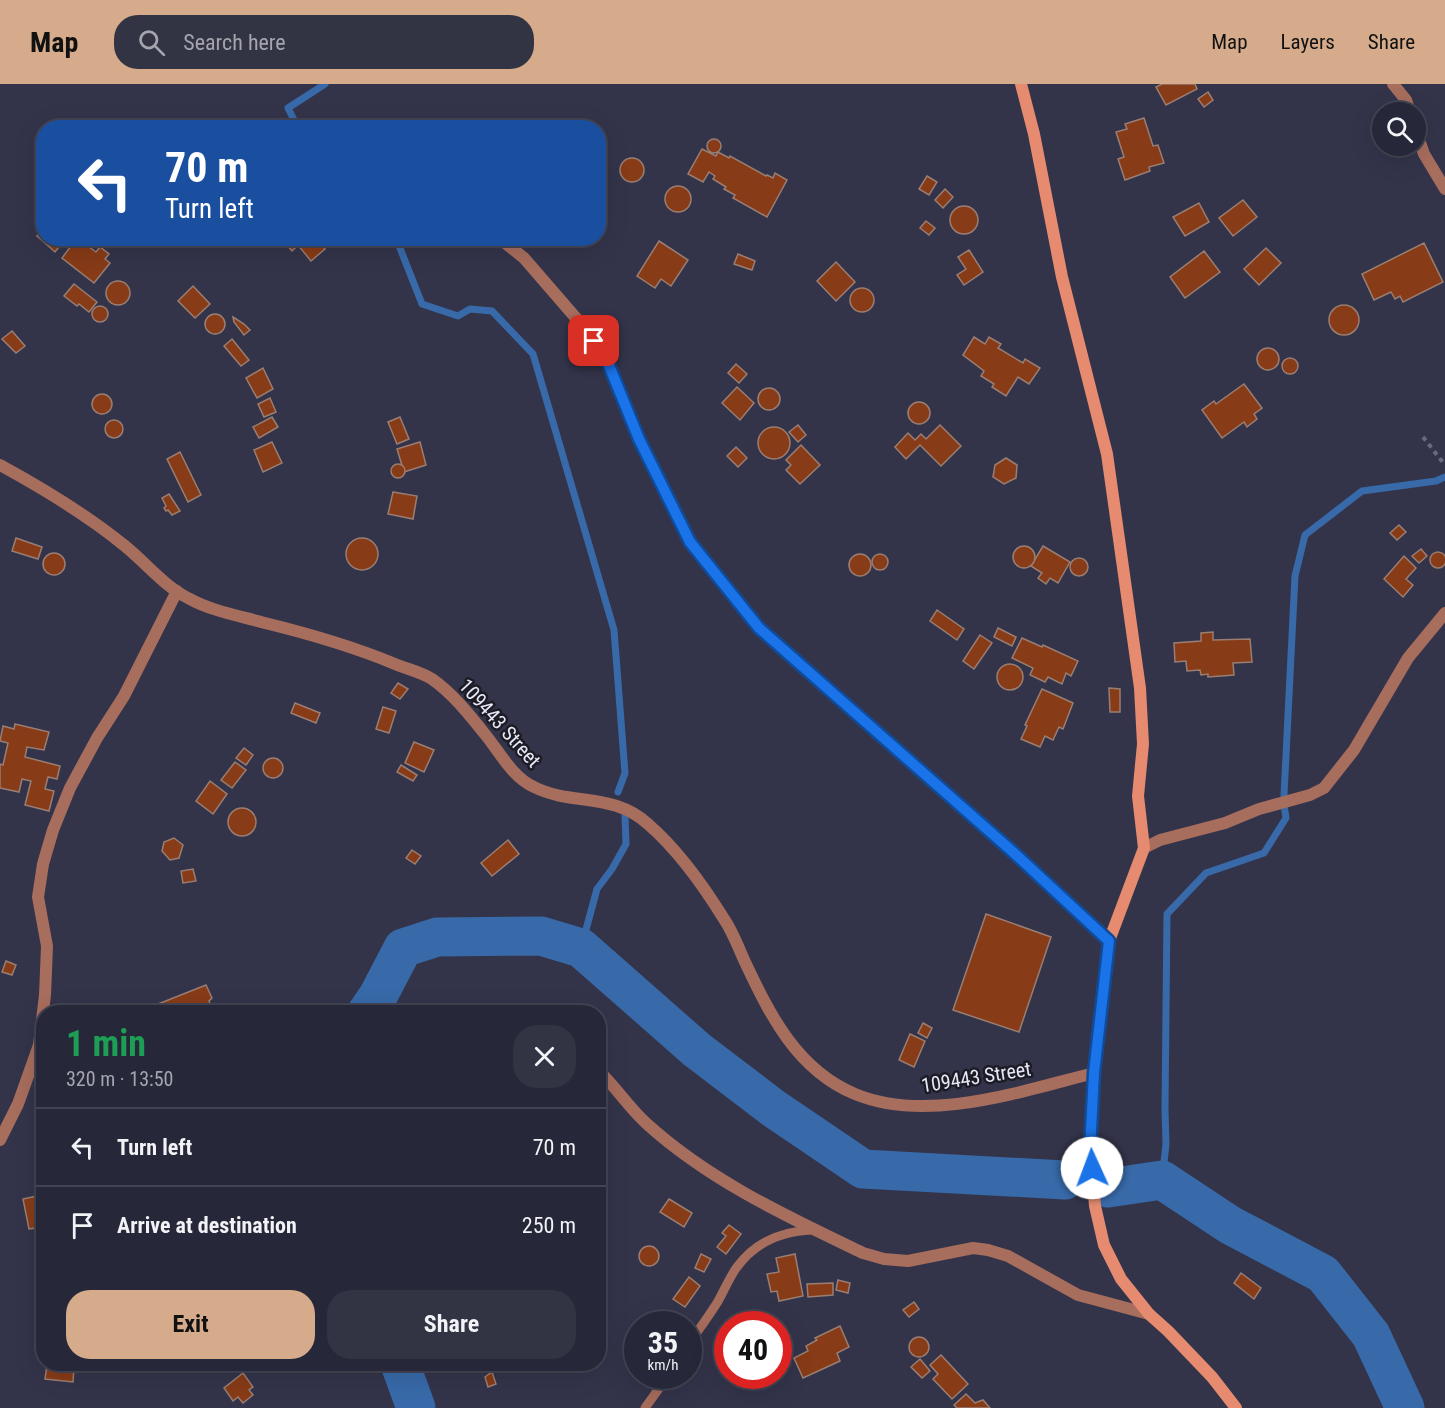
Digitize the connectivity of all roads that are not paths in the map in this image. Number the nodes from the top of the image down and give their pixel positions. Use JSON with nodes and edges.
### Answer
{"nodes":[{"id":1,"x":1021,"y":84,"type":"edge"},
{"id":2,"x":1393,"y":84,"type":"edge"},
{"id":3,"x":1408,"y":102,"type":"edge"},
{"id":4,"x":1425,"y":156,"type":"edge"},
{"id":5,"x":1445,"y":189,"type":"edge"},
{"id":6,"x":509,"y":246,"type":"edge"},
{"id":7,"x":0,"y":465,"type":"edge"},
{"id":8,"x":177,"y":591,"type":"junction"},
{"id":9,"x":1445,"y":613,"type":"edge"},
{"id":10,"x":1144,"y":848,"type":"junction"},
{"id":11,"x":1109,"y":941,"type":"junction"},
{"id":12,"x":44,"y":1005,"type":"edge"},
{"id":13,"x":36,"y":1060,"type":"edge"},
{"id":14,"x":1094,"y":1073,"type":"junction"},
{"id":15,"x":606,"y":1078,"type":"edge"},
{"id":16,"x":0,"y":1140,"type":"edge"},
{"id":17,"x":816,"y":1230,"type":"junction"},
{"id":18,"x":1149,"y":1314,"type":"junction"},
{"id":19,"x":702,"y":1324,"type":"edge"},
{"id":20,"x":659,"y":1389,"type":"edge"},
{"id":21,"x":645,"y":1408,"type":"edge"},
{"id":22,"x":1236,"y":1408,"type":"edge"}],
"edges":[{"from":1,"to":10,"type":"street"},
{"from":2,"to":3,"type":"street"},
{"from":4,"to":5,"type":"street"},
{"from":6,"to":11,"type":"street"},
{"from":7,"to":8,"type":"street","name":"109443 Street"},
{"from":8,"to":12,"type":"street"},
{"from":8,"to":14,"type":"street","name":"109443 Street"},
{"from":9,"to":10,"type":"street"},
{"from":10,"to":11,"type":"street"},
{"from":11,"to":14,"type":"street"},
{"from":13,"to":16,"type":"street"},
{"from":14,"to":18,"type":"street"},
{"from":15,"to":17,"type":"street"},
{"from":17,"to":18,"type":"street"},
{"from":17,"to":19,"type":"lane"},
{"from":18,"to":22,"type":"street"},
{"from":20,"to":21,"type":"lane"}]}
